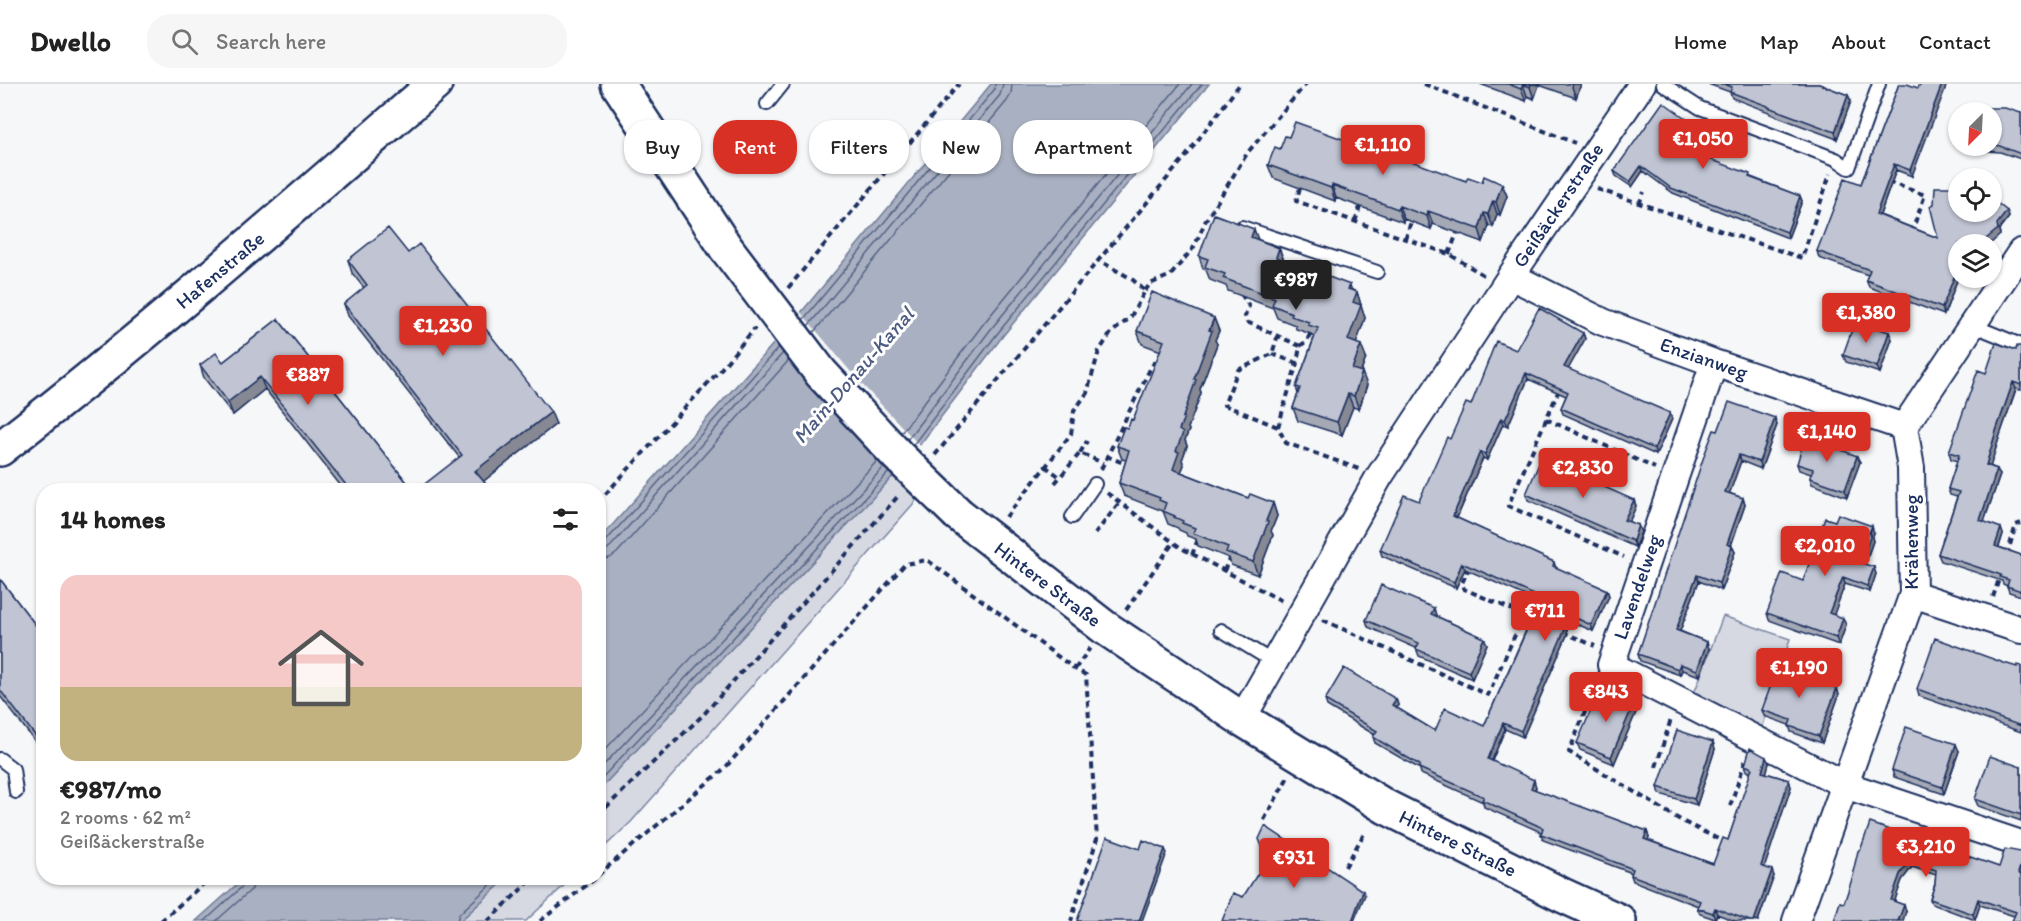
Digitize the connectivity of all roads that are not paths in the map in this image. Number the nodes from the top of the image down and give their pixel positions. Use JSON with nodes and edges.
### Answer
{"nodes":[{"id":1,"x":435,"y":84,"type":"edge"},
{"id":2,"x":783,"y":84,"type":"edge"},
{"id":3,"x":1642,"y":84,"type":"edge"},
{"id":4,"x":1663,"y":84,"type":"edge"},
{"id":5,"x":1879,"y":84,"type":"edge"},
{"id":6,"x":628,"y":92,"type":"edge"},
{"id":7,"x":767,"y":104,"type":"dead end"},
{"id":8,"x":1232,"y":224,"type":"edge"},
{"id":9,"x":2019,"y":259,"type":"edge"},
{"id":10,"x":1377,"y":272,"type":"dead end"},
{"id":11,"x":1507,"y":282,"type":"junction"},
{"id":12,"x":1972,"y":325,"type":"junction"},
{"id":13,"x":2021,"y":345,"type":"edge"},
{"id":14,"x":1714,"y":363,"type":"junction"},
{"id":15,"x":1904,"y":427,"type":"junction"},
{"id":16,"x":0,"y":449,"type":"edge"},
{"id":17,"x":1095,"y":484,"type":"road end"},
{"id":18,"x":1072,"y":517,"type":"dead end"},
{"id":19,"x":1913,"y":594,"type":"junction"},
{"id":20,"x":1221,"y":630,"type":"dead end"},
{"id":21,"x":2021,"y":630,"type":"edge"},
{"id":22,"x":1275,"y":663,"type":"junction"},
{"id":23,"x":1242,"y":719,"type":"junction"},
{"id":24,"x":0,"y":759,"type":"edge"},
{"id":25,"x":1845,"y":785,"type":"junction"},
{"id":26,"x":16,"y":792,"type":"dead end"},
{"id":27,"x":2021,"y":844,"type":"edge"},
{"id":28,"x":1619,"y":921,"type":"edge"},
{"id":29,"x":1796,"y":921,"type":"edge"}],
"edges":[{"from":1,"to":16,"type":"street","name":"Hafenstraße"},
{"from":2,"to":7,"type":"lane"},
{"from":3,"to":11,"type":"street","name":"Geißäckerstraße"},
{"from":4,"to":5,"type":"lane"},
{"from":6,"to":23,"type":"street","name":"Hintere Straße","bridge":true},
{"from":8,"to":10,"type":"lane"},
{"from":9,"to":12,"type":"street"},
{"from":11,"to":14,"type":"street","name":"Enzianweg"},
{"from":11,"to":22,"type":"street","name":"Geißäckerstraße"},
{"from":12,"to":13,"type":"lane"},
{"from":12,"to":15,"type":"street"},
{"from":14,"to":15,"type":"street","name":"Enzianweg"},
{"from":14,"to":25,"type":"street","name":"Lavendelweg"},
{"from":15,"to":19,"type":"street","name":"Krähenweg"},
{"from":17,"to":18,"type":"lane"},
{"from":19,"to":21,"type":"street"},
{"from":19,"to":25,"type":"street","name":"Krähenweg"},
{"from":20,"to":22,"type":"lane"},
{"from":22,"to":23,"type":"street","name":"Geißäckerstraße"},
{"from":23,"to":28,"type":"street","name":"Hintere Straße"},
{"from":24,"to":26,"type":"lane"},
{"from":25,"to":27,"type":"street","name":"Lavendelweg"},
{"from":25,"to":29,"type":"street","name":"Krähenweg"}]}
